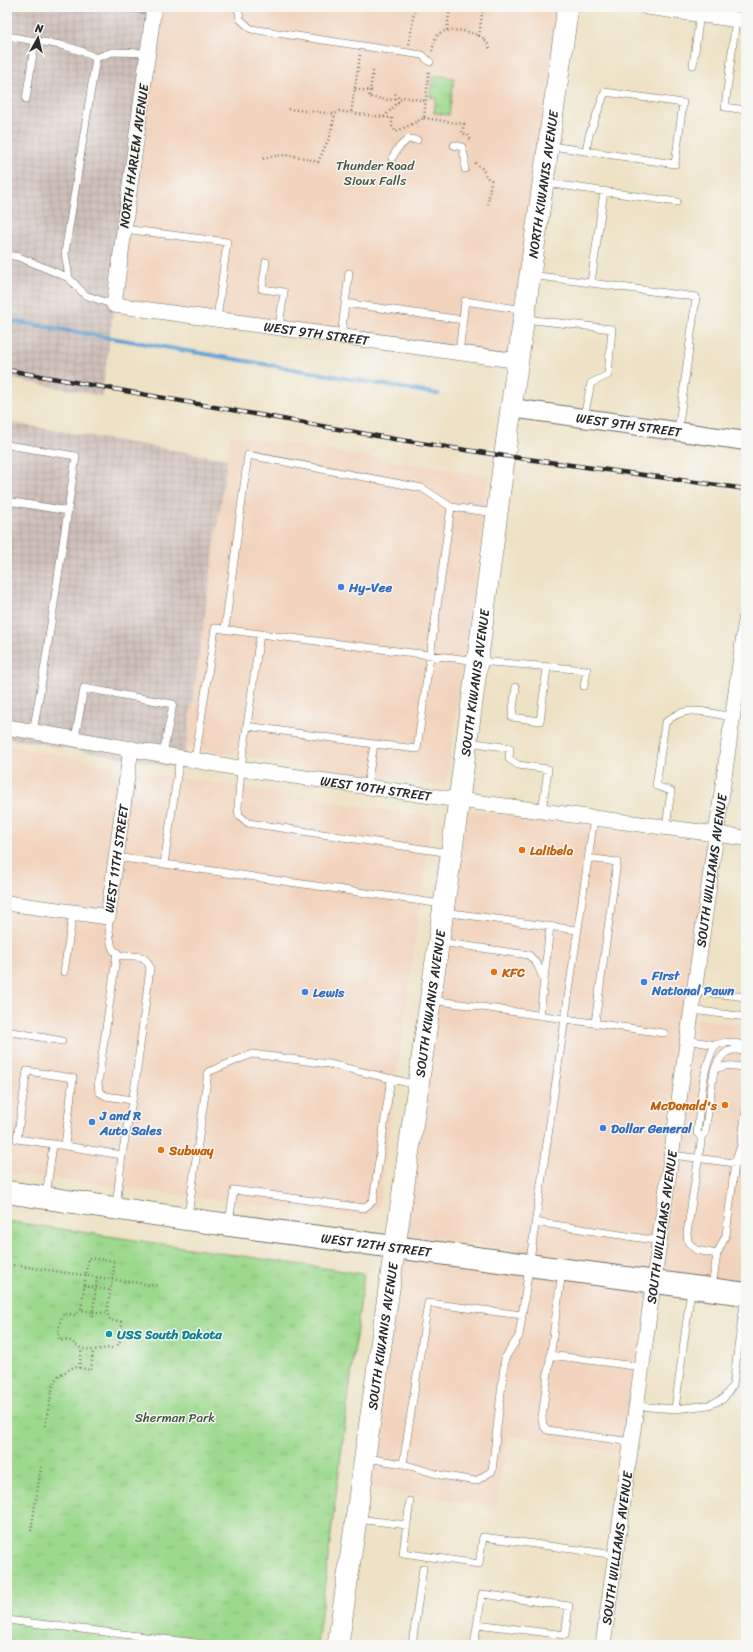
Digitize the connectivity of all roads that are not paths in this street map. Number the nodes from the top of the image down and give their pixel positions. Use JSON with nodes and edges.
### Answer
{"nodes":[{"id":1,"x":121,"y":7,"type":"edge"},
{"id":2,"x":238,"y":7,"type":"edge"},
{"id":3,"x":568,"y":7,"type":"edge"},
{"id":4,"x":647,"y":7,"type":"edge"},
{"id":5,"x":154,"y":9,"type":"edge"},
{"id":6,"x":700,"y":14,"type":"junction"},
{"id":7,"x":741,"y":20,"type":"edge"},
{"id":8,"x":7,"y":36,"type":"edge"},
{"id":9,"x":35,"y":41,"type":"junction"},
{"id":10,"x":148,"y":54,"type":"junction"},
{"id":11,"x":96,"y":58,"type":"junction"},
{"id":12,"x":430,"y":62,"type":"road end"},
{"id":13,"x":693,"y":65,"type":"dead end"},
{"id":14,"x":26,"y":99,"type":"dead end"},
{"id":15,"x":746,"y":110,"type":"edge"},
{"id":16,"x":417,"y":140,"type":"dead end"},
{"id":17,"x":454,"y":144,"type":"dead end"},
{"id":18,"x":548,"y":146,"type":"junction"},
{"id":19,"x":586,"y":151,"type":"junction"},
{"id":20,"x":392,"y":158,"type":"dead end"},
{"id":21,"x":465,"y":169,"type":"dead end"},
{"id":22,"x":544,"y":183,"type":"junction"},
{"id":23,"x":604,"y":191,"type":"junction"},
{"id":24,"x":677,"y":202,"type":"dead end"},
{"id":25,"x":124,"y":229,"type":"junction"},
{"id":26,"x":7,"y":255,"type":"edge"},
{"id":27,"x":266,"y":262,"type":"dead end"},
{"id":28,"x":349,"y":273,"type":"dead end"},
{"id":29,"x":531,"y":275,"type":"junction"},
{"id":30,"x":69,"y":278,"type":"junction"},
{"id":31,"x":591,"y":283,"type":"junction"},
{"id":32,"x":345,"y":303,"type":"junction"},
{"id":33,"x":114,"y":305,"type":"junction"},
{"id":34,"x":525,"y":314,"type":"junction"},
{"id":35,"x":217,"y":319,"type":"junction"},
{"id":36,"x":462,"y":320,"type":"junction"},
{"id":37,"x":279,"y":328,"type":"junction"},
{"id":38,"x":341,"y":336,"type":"junction"},
{"id":39,"x":459,"y":352,"type":"junction"},
{"id":40,"x":519,"y":361,"type":"junction"},
{"id":41,"x":512,"y":408,"type":"junction"},
{"id":42,"x":583,"y":418,"type":"junction"},
{"id":43,"x":678,"y":432,"type":"junction"},
{"id":44,"x":746,"y":441,"type":"edge"},
{"id":45,"x":7,"y":445,"type":"edge"},
{"id":46,"x":7,"y":501,"type":"edge"},
{"id":47,"x":451,"y":507,"type":"junction"},
{"id":48,"x":68,"y":511,"type":"junction"},
{"id":49,"x":497,"y":514,"type":"junction"},
{"id":50,"x":746,"y":620,"type":"edge"},
{"id":51,"x":225,"y":629,"type":"junction"},
{"id":52,"x":260,"y":634,"type":"junction"},
{"id":53,"x":429,"y":656,"type":"junction"},
{"id":54,"x":478,"y":661,"type":"junction"},
{"id":55,"x":547,"y":668,"type":"junction"},
{"id":56,"x":584,"y":686,"type":"dead end"},
{"id":57,"x":516,"y":687,"type":"dead end"},
{"id":58,"x":733,"y":717,"type":"junction"},
{"id":59,"x":247,"y":726,"type":"junction"},
{"id":60,"x":7,"y":727,"type":"edge"},
{"id":61,"x":33,"y":732,"type":"junction"},
{"id":62,"x":75,"y":739,"type":"junction"},
{"id":63,"x":467,"y":741,"type":"junction"},
{"id":64,"x":374,"y":744,"type":"junction"},
{"id":65,"x":131,"y":748,"type":"junction"},
{"id":66,"x":163,"y":754,"type":"junction"},
{"id":67,"x":180,"y":757,"type":"junction"},
{"id":68,"x":195,"y":760,"type":"junction"},
{"id":69,"x":241,"y":768,"type":"junction"},
{"id":70,"x":367,"y":786,"type":"junction"},
{"id":71,"x":459,"y":800,"type":"junction"},
{"id":72,"x":542,"y":811,"type":"junction"},
{"id":73,"x":594,"y":818,"type":"junction"},
{"id":74,"x":666,"y":827,"type":"junction"},
{"id":75,"x":717,"y":834,"type":"junction"},
{"id":76,"x":746,"y":838,"type":"edge"},
{"id":77,"x":452,"y":854,"type":"junction"},
{"id":78,"x":116,"y":857,"type":"junction"},
{"id":79,"x":588,"y":858,"type":"junction"},
{"id":80,"x":164,"y":864,"type":"junction"},
{"id":81,"x":7,"y":903,"type":"edge"},
{"id":82,"x":444,"y":908,"type":"junction"},
{"id":83,"x":73,"y":912,"type":"junction"},
{"id":84,"x":108,"y":917,"type":"junction"},
{"id":85,"x":550,"y":926,"type":"junction"},
{"id":86,"x":577,"y":930,"type":"junction"},
{"id":87,"x":439,"y":942,"type":"junction"},
{"id":88,"x":117,"y":952,"type":"junction"},
{"id":89,"x":64,"y":972,"type":"dead end"},
{"id":90,"x":544,"y":980,"type":"junction"},
{"id":91,"x":695,"y":991,"type":"junction"},
{"id":92,"x":746,"y":997,"type":"edge"},
{"id":93,"x":431,"y":1000,"type":"junction"},
{"id":94,"x":692,"y":1010,"type":"junction"},
{"id":95,"x":540,"y":1016,"type":"junction"},
{"id":96,"x":746,"y":1017,"type":"edge"},
{"id":97,"x":564,"y":1019,"type":"junction"},
{"id":98,"x":595,"y":1024,"type":"junction"},
{"id":99,"x":7,"y":1031,"type":"edge"},
{"id":100,"x":664,"y":1033,"type":"dead end"},
{"id":101,"x":62,"y":1040,"type":"dead end"},
{"id":102,"x":688,"y":1040,"type":"junction"},
{"id":103,"x":715,"y":1045,"type":"junction"},
{"id":104,"x":746,"y":1045,"type":"edge"},
{"id":105,"x":746,"y":1052,"type":"edge"},
{"id":106,"x":746,"y":1069,"type":"edge"},
{"id":107,"x":714,"y":1070,"type":"junction"},
{"id":108,"x":390,"y":1078,"type":"junction"},
{"id":109,"x":418,"y":1085,"type":"junction"},
{"id":110,"x":132,"y":1100,"type":"junction"},
{"id":111,"x":746,"y":1110,"type":"edge"},
{"id":112,"x":701,"y":1137,"type":"junction"},
{"id":113,"x":53,"y":1144,"type":"junction"},
{"id":114,"x":65,"y":1146,"type":"junction"},
{"id":115,"x":122,"y":1155,"type":"junction"},
{"id":116,"x":672,"y":1155,"type":"junction"},
{"id":117,"x":746,"y":1157,"type":"edge"},
{"id":118,"x":699,"y":1158,"type":"junction"},
{"id":119,"x":735,"y":1163,"type":"junction"},
{"id":120,"x":7,"y":1192,"type":"edge"},
{"id":121,"x":46,"y":1198,"type":"junction"},
{"id":122,"x":116,"y":1209,"type":"junction"},
{"id":123,"x":187,"y":1219,"type":"junction"},
{"id":124,"x":536,"y":1222,"type":"junction"},
{"id":125,"x":229,"y":1224,"type":"junction"},
{"id":126,"x":660,"y":1241,"type":"junction"},
{"id":127,"x":395,"y":1247,"type":"junction"},
{"id":128,"x":716,"y":1254,"type":"junction"},
{"id":129,"x":529,"y":1265,"type":"junction"},
{"id":130,"x":562,"y":1269,"type":"junction"},
{"id":131,"x":654,"y":1282,"type":"junction"},
{"id":132,"x":702,"y":1288,"type":"junction"},
{"id":133,"x":746,"y":1294,"type":"edge"},
{"id":134,"x":522,"y":1315,"type":"junction"},
{"id":135,"x":550,"y":1355,"type":"junction"},
{"id":136,"x":642,"y":1367,"type":"junction"},
{"id":137,"x":636,"y":1406,"type":"junction"},
{"id":138,"x":675,"y":1409,"type":"junction"},
{"id":139,"x":632,"y":1442,"type":"junction"},
{"id":140,"x":365,"y":1458,"type":"junction"},
{"id":141,"x":403,"y":1464,"type":"junction"},
{"id":142,"x":410,"y":1501,"type":"dead end"},
{"id":143,"x":356,"y":1519,"type":"junction"},
{"id":144,"x":407,"y":1525,"type":"junction"},
{"id":145,"x":616,"y":1555,"type":"junction"},
{"id":146,"x":423,"y":1568,"type":"dead end"},
{"id":147,"x":7,"y":1620,"type":"edge"},
{"id":148,"x":477,"y":1624,"type":"junction"},
{"id":149,"x":212,"y":1645,"type":"edge"},
{"id":150,"x":338,"y":1645,"type":"edge"},
{"id":151,"x":412,"y":1645,"type":"edge"},
{"id":152,"x":474,"y":1645,"type":"edge"},
{"id":153,"x":603,"y":1645,"type":"edge"}],
"edges":[{"from":1,"to":5,"type":"lane"},
{"from":2,"to":12,"type":"lane"},
{"from":3,"to":18,"type":"main road","name":"NORTH KIWANIS AVENUE"},
{"from":4,"to":6,"type":"street"},
{"from":5,"to":10,"type":"street","name":"NORTH HARLEM AVENUE"},
{"from":6,"to":7,"type":"street"},
{"from":6,"to":13,"type":"lane"},
{"from":7,"to":15,"type":"lane"},
{"from":8,"to":9,"type":"lane"},
{"from":9,"to":11,"type":"lane"},
{"from":9,"to":14,"type":"lane"},
{"from":10,"to":11,"type":"lane"},
{"from":10,"to":25,"type":"street","name":"NORTH HARLEM AVENUE"},
{"from":11,"to":30,"type":"lane"},
{"from":16,"to":20,"type":"lane"},
{"from":17,"to":21,"type":"lane"},
{"from":18,"to":19,"type":"lane"},
{"from":18,"to":22,"type":"main road","name":"NORTH KIWANIS AVENUE"},
{"from":19,"to":19,"type":"lane"},
{"from":22,"to":23,"type":"lane"},
{"from":22,"to":29,"type":"main road","name":"NORTH KIWANIS AVENUE"},
{"from":23,"to":24,"type":"lane"},
{"from":23,"to":31,"type":"lane"},
{"from":25,"to":33,"type":"street","name":"NORTH HARLEM AVENUE"},
{"from":25,"to":35,"type":"lane"},
{"from":26,"to":30,"type":"lane"},
{"from":27,"to":37,"type":"lane"},
{"from":28,"to":32,"type":"lane"},
{"from":29,"to":31,"type":"lane"},
{"from":29,"to":34,"type":"main road","name":"NORTH KIWANIS AVENUE"},
{"from":30,"to":33,"type":"lane"},
{"from":31,"to":43,"type":"lane"},
{"from":32,"to":36,"type":"lane"},
{"from":32,"to":38,"type":"lane"},
{"from":33,"to":35,"type":"street","name":"WEST 9TH STREET"},
{"from":34,"to":36,"type":"lane"},
{"from":34,"to":40,"type":"main road","name":"NORTH KIWANIS AVENUE"},
{"from":34,"to":42,"type":"lane"},
{"from":35,"to":37,"type":"street","name":"WEST 9TH STREET"},
{"from":36,"to":39,"type":"lane"},
{"from":37,"to":38,"type":"street","name":"WEST 9TH STREET"},
{"from":38,"to":39,"type":"street","name":"WEST 9TH STREET"},
{"from":39,"to":40,"type":"street","name":"WEST 9TH STREET"},
{"from":40,"to":41,"type":"main road","name":"SOUTH KIWANIS AVENUE"},
{"from":41,"to":42,"type":"street","name":"WEST 9TH STREET"},
{"from":41,"to":49,"type":"main road","name":"SOUTH KIWANIS AVENUE"},
{"from":42,"to":43,"type":"street","name":"WEST 9TH STREET"},
{"from":43,"to":44,"type":"street","name":"WEST 9TH STREET"},
{"from":45,"to":48,"type":"lane"},
{"from":46,"to":48,"type":"lane"},
{"from":47,"to":49,"type":"lane"},
{"from":47,"to":51,"type":"lane"},
{"from":47,"to":53,"type":"lane"},
{"from":48,"to":61,"type":"lane"},
{"from":49,"to":54,"type":"main road","name":"SOUTH KIWANIS AVENUE"},
{"from":50,"to":58,"type":"street","name":"SOUTH WILLIAMS AVENUE"},
{"from":51,"to":52,"type":"lane"},
{"from":51,"to":68,"type":"lane"},
{"from":52,"to":53,"type":"lane"},
{"from":52,"to":59,"type":"lane"},
{"from":53,"to":54,"type":"lane"},
{"from":53,"to":64,"type":"lane"},
{"from":54,"to":55,"type":"lane"},
{"from":54,"to":63,"type":"main road","name":"SOUTH KIWANIS AVENUE"},
{"from":55,"to":56,"type":"lane"},
{"from":55,"to":57,"type":"lane"},
{"from":58,"to":74,"type":"lane"},
{"from":58,"to":75,"type":"street","name":"SOUTH WILLIAMS AVENUE"},
{"from":59,"to":64,"type":"lane"},
{"from":59,"to":69,"type":"lane"},
{"from":60,"to":61,"type":"street","name":"WEST 10TH STREET"},
{"from":61,"to":62,"type":"street","name":"WEST 10TH STREET"},
{"from":62,"to":65,"type":"street","name":"WEST 10TH STREET"},
{"from":62,"to":66,"type":"lane"},
{"from":63,"to":71,"type":"main road","name":"SOUTH KIWANIS AVENUE"},
{"from":63,"to":72,"type":"lane"},
{"from":64,"to":70,"type":"lane"},
{"from":65,"to":66,"type":"street","name":"WEST 10TH STREET"},
{"from":65,"to":78,"type":"street","name":"WEST 11TH STREET"},
{"from":66,"to":67,"type":"street","name":"WEST 10TH STREET"},
{"from":67,"to":68,"type":"street","name":"WEST 10TH STREET"},
{"from":67,"to":80,"type":"lane"},
{"from":68,"to":69,"type":"street","name":"WEST 10TH STREET"},
{"from":69,"to":70,"type":"street","name":"WEST 10TH STREET"},
{"from":69,"to":77,"type":"lane"},
{"from":70,"to":71,"type":"street","name":"WEST 10TH STREET"},
{"from":71,"to":72,"type":"street","name":"WEST 10TH STREET"},
{"from":71,"to":77,"type":"main road","name":"SOUTH KIWANIS AVENUE"},
{"from":72,"to":73,"type":"street","name":"WEST 10TH STREET"},
{"from":73,"to":74,"type":"street","name":"WEST 10TH STREET"},
{"from":73,"to":79,"type":"lane"},
{"from":74,"to":75,"type":"street","name":"WEST 10TH STREET"},
{"from":75,"to":76,"type":"street","name":"WEST 10TH STREET"},
{"from":75,"to":91,"type":"street","name":"SOUTH WILLIAMS AVENUE"},
{"from":77,"to":82,"type":"main road","name":"SOUTH KIWANIS AVENUE"},
{"from":78,"to":80,"type":"lane"},
{"from":78,"to":84,"type":"street","name":"WEST 11TH STREET"},
{"from":79,"to":86,"type":"lane"},
{"from":79,"to":98,"type":"lane"},
{"from":80,"to":82,"type":"lane"},
{"from":81,"to":83,"type":"street","name":"WEST 11TH STREET"},
{"from":82,"to":85,"type":"lane"},
{"from":82,"to":87,"type":"main road","name":"SOUTH KIWANIS AVENUE"},
{"from":83,"to":84,"type":"street","name":"WEST 11TH STREET"},
{"from":83,"to":89,"type":"lane"},
{"from":84,"to":88,"type":"lane"},
{"from":85,"to":86,"type":"lane"},
{"from":85,"to":90,"type":"lane"},
{"from":86,"to":97,"type":"lane"},
{"from":87,"to":90,"type":"lane"},
{"from":87,"to":93,"type":"main road","name":"SOUTH KIWANIS AVENUE"},
{"from":88,"to":110,"type":"lane"},
{"from":88,"to":110,"type":"lane"},
{"from":90,"to":95,"type":"lane"},
{"from":91,"to":92,"type":"lane"},
{"from":91,"to":94,"type":"street","name":"SOUTH WILLIAMS AVENUE"},
{"from":93,"to":95,"type":"lane"},
{"from":93,"to":109,"type":"main road","name":"SOUTH KIWANIS AVENUE"},
{"from":94,"to":96,"type":"lane"},
{"from":94,"to":102,"type":"street","name":"SOUTH WILLIAMS AVENUE"},
{"from":95,"to":97,"type":"lane"},
{"from":97,"to":98,"type":"lane"},
{"from":97,"to":124,"type":"lane"},
{"from":98,"to":100,"type":"lane"},
{"from":99,"to":101,"type":"lane"},
{"from":102,"to":103,"type":"lane"},
{"from":102,"to":116,"type":"street","name":"SOUTH WILLIAMS AVENUE"},
{"from":103,"to":104,"type":"lane"},
{"from":103,"to":112,"type":"lane"},
{"from":105,"to":107,"type":"lane"},
{"from":106,"to":107,"type":"lane"},
{"from":107,"to":112,"type":"lane"},
{"from":108,"to":109,"type":"lane"},
{"from":108,"to":123,"type":"lane"},
{"from":108,"to":125,"type":"lane"},
{"from":109,"to":127,"type":"main road","name":"SOUTH KIWANIS AVENUE"},
{"from":110,"to":115,"type":"lane"},
{"from":111,"to":119,"type":"lane"},
{"from":112,"to":118,"type":"lane"},
{"from":113,"to":114,"type":"lane"},
{"from":113,"to":114,"type":"lane"},
{"from":113,"to":121,"type":"lane"},
{"from":114,"to":115,"type":"lane"},
{"from":115,"to":122,"type":"lane"},
{"from":116,"to":118,"type":"lane"},
{"from":116,"to":126,"type":"street","name":"SOUTH WILLIAMS AVENUE"},
{"from":117,"to":119,"type":"lane"},
{"from":118,"to":119,"type":"lane"},
{"from":118,"to":128,"type":"lane"},
{"from":119,"to":128,"type":"lane"},
{"from":120,"to":121,"type":"main road","name":"WEST 12TH STREET"},
{"from":121,"to":122,"type":"main road","name":"WEST 12TH STREET"},
{"from":122,"to":123,"type":"main road","name":"WEST 12TH STREET"},
{"from":123,"to":125,"type":"main road","name":"WEST 12TH STREET"},
{"from":124,"to":126,"type":"lane"},
{"from":124,"to":129,"type":"lane"},
{"from":125,"to":127,"type":"main road","name":"WEST 12TH STREET"},
{"from":126,"to":131,"type":"street","name":"SOUTH WILLIAMS AVENUE"},
{"from":127,"to":129,"type":"main road","name":"WEST 12TH STREET"},
{"from":127,"to":140,"type":"main road","name":"SOUTH KIWANIS AVENUE"},
{"from":128,"to":132,"type":"lane"},
{"from":129,"to":130,"type":"main road","name":"WEST 12TH STREET"},
{"from":129,"to":134,"type":"lane"},
{"from":130,"to":131,"type":"main road","name":"WEST 12TH STREET"},
{"from":130,"to":135,"type":"lane"},
{"from":131,"to":132,"type":"main road","name":"WEST 12TH STREET"},
{"from":131,"to":136,"type":"street","name":"SOUTH WILLIAMS AVENUE"},
{"from":132,"to":133,"type":"main road","name":"WEST 12TH STREET"},
{"from":132,"to":138,"type":"lane"},
{"from":133,"to":138,"type":"lane"},
{"from":134,"to":141,"type":"lane"},
{"from":134,"to":141,"type":"lane"},
{"from":135,"to":136,"type":"lane"},
{"from":135,"to":139,"type":"lane"},
{"from":136,"to":137,"type":"street","name":"SOUTH WILLIAMS AVENUE"},
{"from":137,"to":138,"type":"lane"},
{"from":137,"to":139,"type":"street","name":"SOUTH WILLIAMS AVENUE"},
{"from":139,"to":145,"type":"street","name":"SOUTH WILLIAMS AVENUE"},
{"from":140,"to":141,"type":"lane"},
{"from":140,"to":143,"type":"main road","name":"SOUTH KIWANIS AVENUE"},
{"from":142,"to":144,"type":"lane"},
{"from":143,"to":144,"type":"lane"},
{"from":143,"to":150,"type":"main road","name":"SOUTH KIWANIS AVENUE"},
{"from":144,"to":145,"type":"lane"},
{"from":145,"to":153,"type":"street","name":"SOUTH WILLIAMS AVENUE"},
{"from":146,"to":151,"type":"lane"},
{"from":147,"to":149,"type":"lane"},
{"from":148,"to":148,"type":"lane"},
{"from":148,"to":152,"type":"lane"}]}
